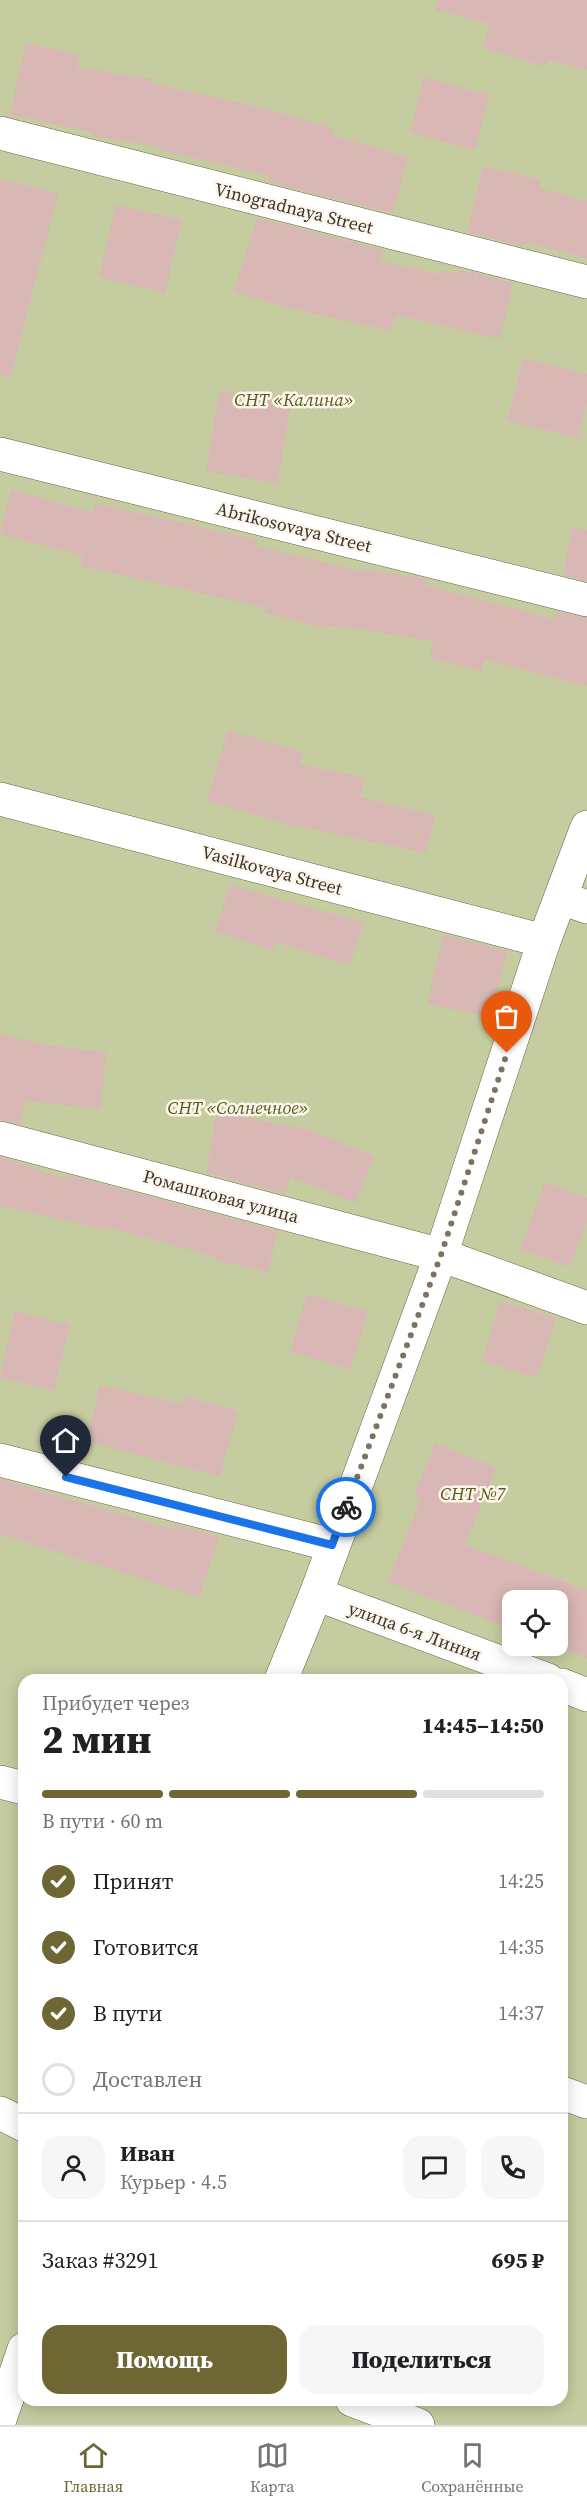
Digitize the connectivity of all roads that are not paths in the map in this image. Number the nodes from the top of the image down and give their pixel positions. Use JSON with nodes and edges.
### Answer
{"nodes":[{"id":1,"x":0,"y":133,"type":"edge"},
{"id":2,"x":587,"y":282,"type":"edge"},
{"id":3,"x":0,"y":454,"type":"edge"},
{"id":4,"x":587,"y":600,"type":"edge"},
{"id":5,"x":0,"y":799,"type":"edge"},
{"id":6,"x":587,"y":827,"type":"edge"},
{"id":7,"x":574,"y":902,"type":"edge"},
{"id":8,"x":544,"y":941,"type":"junction"},
{"id":9,"x":0,"y":1138,"type":"edge"},
{"id":10,"x":441,"y":1255,"type":"junction"},
{"id":11,"x":587,"y":1308,"type":"edge"},
{"id":12,"x":0,"y":1460,"type":"edge"},
{"id":13,"x":332,"y":1545,"type":"junction"},
{"id":14,"x":316,"y":1594,"type":"junction"},
{"id":15,"x":283,"y":1674,"type":"edge"},
{"id":16,"x":532,"y":1674,"type":"edge"},
{"id":17,"x":568,"y":1688,"type":"edge"},
{"id":18,"x":587,"y":1695,"type":"edge"},
{"id":19,"x":0,"y":1782,"type":"edge"},
{"id":20,"x":18,"y":1786,"type":"edge"},
{"id":21,"x":568,"y":2095,"type":"edge"},
{"id":22,"x":587,"y":2102,"type":"edge"},
{"id":23,"x":0,"y":2113,"type":"edge"},
{"id":24,"x":18,"y":2122,"type":"edge"},
{"id":25,"x":18,"y":2366,"type":"edge"},
{"id":26,"x":367,"y":2406,"type":"edge"},
{"id":27,"x":0,"y":2419,"type":"edge"},
{"id":28,"x":418,"y":2425,"type":"edge"}],
"edges":[{"from":1,"to":2,"type":"street","name":"Vinogradnaya Street"},
{"from":3,"to":4,"type":"street","name":"Abrikosovaya Street"},
{"from":5,"to":8,"type":"street","name":"Vasilkovaya Street"},
{"from":6,"to":7,"type":"street"},
{"from":7,"to":8,"type":"street"},
{"from":8,"to":10,"type":"street"},
{"from":9,"to":10,"type":"street","name":"Ромашковая улица"},
{"from":10,"to":11,"type":"street","name":"Ромашковая улица"},
{"from":10,"to":13,"type":"street"},
{"from":12,"to":13,"type":"street"},
{"from":13,"to":14,"type":"street"},
{"from":14,"to":15,"type":"street"},
{"from":14,"to":16,"type":"street","name":"улица 6-я Линия"},
{"from":17,"to":18,"type":"street"},
{"from":19,"to":20,"type":"street"},
{"from":21,"to":22,"type":"street"},
{"from":23,"to":24,"type":"street"},
{"from":25,"to":27,"type":"street"},
{"from":26,"to":28,"type":"street"}]}
